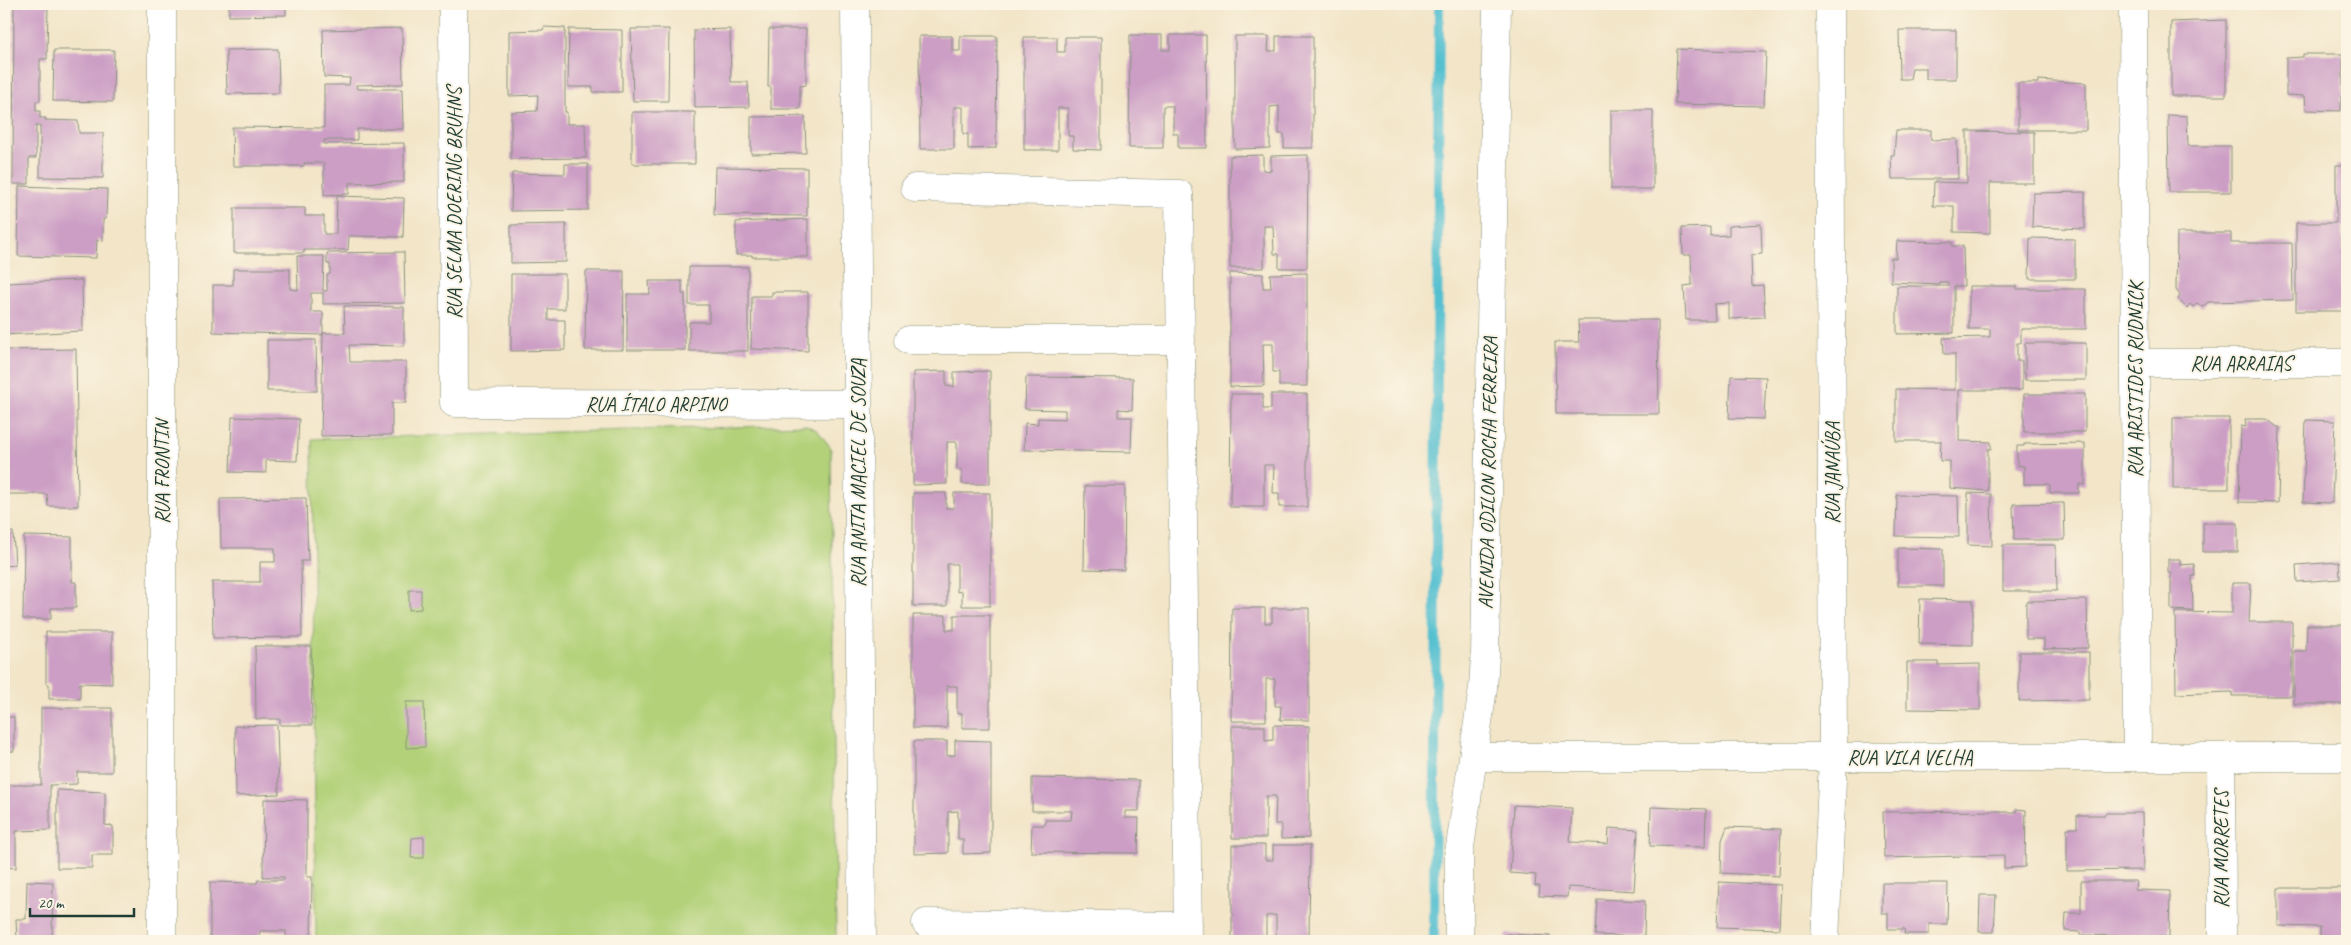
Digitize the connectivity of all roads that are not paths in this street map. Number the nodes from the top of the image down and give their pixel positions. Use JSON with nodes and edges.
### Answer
{"nodes":[{"id":1,"x":162,"y":4,"type":"edge"},
{"id":2,"x":453,"y":4,"type":"edge"},
{"id":3,"x":855,"y":4,"type":"edge"},
{"id":4,"x":1497,"y":4,"type":"edge"},
{"id":5,"x":1830,"y":4,"type":"edge"},
{"id":6,"x":2133,"y":4,"type":"edge"},
{"id":7,"x":915,"y":188,"type":"dead end"},
{"id":8,"x":909,"y":340,"type":"dead end"},
{"id":9,"x":1181,"y":340,"type":"junction"},
{"id":10,"x":2135,"y":363,"type":"junction"},
{"id":11,"x":2347,"y":363,"type":"edge"},
{"id":12,"x":454,"y":403,"type":"joint"},
{"id":13,"x":858,"y":404,"type":"junction"},
{"id":14,"x":1473,"y":757,"type":"junction"},
{"id":15,"x":1833,"y":757,"type":"junction"},
{"id":16,"x":2138,"y":757,"type":"junction"},
{"id":17,"x":2221,"y":757,"type":"junction"},
{"id":18,"x":2347,"y":757,"type":"edge"},
{"id":19,"x":926,"y":923,"type":"dead end"},
{"id":20,"x":1188,"y":934,"type":"edge"},
{"id":21,"x":162,"y":941,"type":"edge"},
{"id":22,"x":862,"y":941,"type":"edge"},
{"id":23,"x":1459,"y":941,"type":"edge"},
{"id":24,"x":1825,"y":941,"type":"edge"},
{"id":25,"x":2222,"y":941,"type":"edge"}],
"edges":[{"from":1,"to":21,"type":"street","name":"RUA FRONTIN"},
{"from":2,"to":12,"type":"street","name":"RUA SELMA DOERING BRUHNS"},
{"from":3,"to":13,"type":"street","name":"RUA ANITA MACIEL DE SOUZA"},
{"from":4,"to":14,"type":"street","name":"AVENIDA ODILON ROCHA FERREIRA"},
{"from":5,"to":15,"type":"street","name":"RUA JANAÚBA"},
{"from":6,"to":10,"type":"street","name":"RUA ARISTIDES RUDNICK"},
{"from":7,"to":9,"type":"street"},
{"from":8,"to":9,"type":"street"},
{"from":9,"to":20,"type":"street"},
{"from":10,"to":11,"type":"street","name":"RUA ARRAIAS"},
{"from":10,"to":16,"type":"street","name":"RUA ARISTIDES RUDNICK"},
{"from":12,"to":13,"type":"street","name":"RUA ÍTALO ARPINO"},
{"from":13,"to":22,"type":"street","name":"RUA ANITA MACIEL DE SOUZA"},
{"from":14,"to":15,"type":"street","name":"RUA VILA VELHA"},
{"from":14,"to":23,"type":"street","name":"AVENIDA ODILON ROCHA FERREIRA"},
{"from":15,"to":16,"type":"street","name":"RUA VILA VELHA"},
{"from":15,"to":24,"type":"street","name":"RUA JANAÚBA"},
{"from":16,"to":17,"type":"street","name":"RUA VILA VELHA"},
{"from":17,"to":18,"type":"street","name":"RUA VILA VELHA"},
{"from":17,"to":25,"type":"street","name":"RUA MORRETES"},
{"from":19,"to":20,"type":"street"}]}
